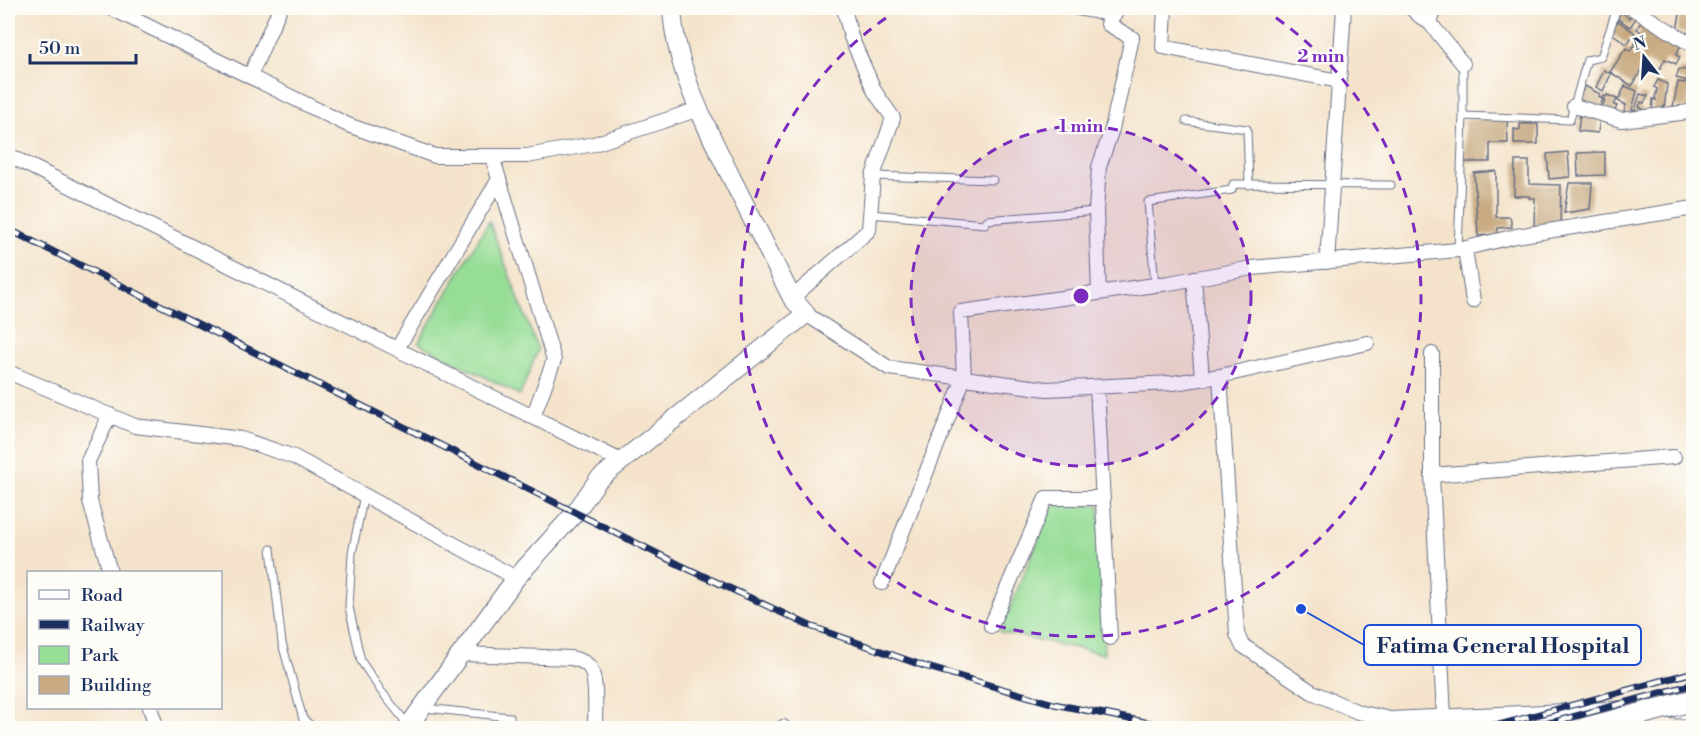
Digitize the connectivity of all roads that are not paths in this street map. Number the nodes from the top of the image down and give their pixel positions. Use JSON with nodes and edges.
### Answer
{"nodes":[{"id":1,"x":111,"y":8,"type":"edge"},
{"id":2,"x":280,"y":8,"type":"edge"},
{"id":3,"x":672,"y":8,"type":"edge"},
{"id":4,"x":844,"y":8,"type":"edge"},
{"id":5,"x":1059,"y":8,"type":"edge"},
{"id":6,"x":1165,"y":8,"type":"edge"},
{"id":7,"x":1341,"y":8,"type":"edge"},
{"id":8,"x":1411,"y":8,"type":"edge"},
{"id":9,"x":1435,"y":8,"type":"edge"},
{"id":10,"x":1617,"y":8,"type":"edge"},
{"id":11,"x":1632,"y":8,"type":"edge"},
{"id":12,"x":1078,"y":9,"type":"edge"},
{"id":13,"x":1115,"y":13,"type":"edge"},
{"id":14,"x":1430,"y":23,"type":"junction"},
{"id":15,"x":1694,"y":46,"type":"edge"},
{"id":16,"x":1463,"y":64,"type":"joint"},
{"id":17,"x":250,"y":76,"type":"junction"},
{"id":18,"x":1339,"y":81,"type":"junction"},
{"id":19,"x":1574,"y":106,"type":"junction"},
{"id":20,"x":699,"y":109,"type":"junction"},
{"id":21,"x":1694,"y":115,"type":"edge"},
{"id":22,"x":1462,"y":116,"type":"junction"},
{"id":23,"x":1186,"y":121,"type":"dead end"},
{"id":24,"x":8,"y":155,"type":"edge"},
{"id":25,"x":492,"y":156,"type":"junction"},
{"id":26,"x":873,"y":176,"type":"junction"},
{"id":27,"x":499,"y":179,"type":"junction"},
{"id":28,"x":993,"y":180,"type":"dead end"},
{"id":29,"x":1249,"y":184,"type":"junction"},
{"id":30,"x":1332,"y":184,"type":"junction"},
{"id":31,"x":1391,"y":185,"type":"dead end"},
{"id":32,"x":1694,"y":208,"type":"edge"},
{"id":33,"x":1096,"y":211,"type":"junction"},
{"id":34,"x":870,"y":214,"type":"junction"},
{"id":35,"x":1462,"y":250,"type":"junction"},
{"id":36,"x":1327,"y":262,"type":"junction"},
{"id":37,"x":1194,"y":279,"type":"junction"},
{"id":38,"x":1155,"y":285,"type":"junction"},
{"id":39,"x":1099,"y":293,"type":"junction"},
{"id":40,"x":792,"y":298,"type":"junction"},
{"id":41,"x":1473,"y":301,"type":"dead end"},
{"id":42,"x":807,"y":314,"type":"junction"},
{"id":43,"x":1366,"y":343,"type":"dead end"},
{"id":44,"x":397,"y":349,"type":"junction"},
{"id":45,"x":1432,"y":354,"type":"dead end"},
{"id":46,"x":8,"y":372,"type":"edge"},
{"id":47,"x":1220,"y":376,"type":"junction"},
{"id":48,"x":964,"y":378,"type":"junction"},
{"id":49,"x":1202,"y":378,"type":"junction"},
{"id":50,"x":1097,"y":387,"type":"junction"},
{"id":51,"x":110,"y":415,"type":"junction"},
{"id":52,"x":533,"y":417,"type":"junction"},
{"id":53,"x":1674,"y":457,"type":"dead end"},
{"id":54,"x":621,"y":461,"type":"junction"},
{"id":55,"x":1432,"y":475,"type":"junction"},
{"id":56,"x":364,"y":495,"type":"junction"},
{"id":57,"x":1103,"y":498,"type":"junction"},
{"id":58,"x":271,"y":549,"type":"dead end"},
{"id":59,"x":109,"y":571,"type":"edge"},
{"id":60,"x":516,"y":578,"type":"junction"},
{"id":61,"x":882,"y":583,"type":"dead end"},
{"id":62,"x":991,"y":626,"type":"dead end"},
{"id":63,"x":1110,"y":638,"type":"dead end"},
{"id":64,"x":462,"y":654,"type":"junction"},
{"id":65,"x":1694,"y":690,"type":"edge"},
{"id":66,"x":1694,"y":700,"type":"edge"},
{"id":67,"x":423,"y":708,"type":"junction"},
{"id":68,"x":1630,"y":708,"type":"junction"},
{"id":69,"x":150,"y":709,"type":"edge"},
{"id":70,"x":1694,"y":712,"type":"edge"},
{"id":71,"x":1444,"y":717,"type":"junction"},
{"id":72,"x":408,"y":727,"type":"edge"},
{"id":73,"x":157,"y":729,"type":"edge"},
{"id":74,"x":314,"y":729,"type":"edge"},
{"id":75,"x":510,"y":729,"type":"edge"},
{"id":76,"x":595,"y":729,"type":"edge"},
{"id":77,"x":1587,"y":729,"type":"edge"}],
"edges":[{"from":1,"to":17,"type":"street"},
{"from":2,"to":17,"type":"street"},
{"from":3,"to":20,"type":"street"},
{"from":4,"to":26,"type":"street"},
{"from":5,"to":12,"type":"lane"},
{"from":6,"to":18,"type":"street"},
{"from":7,"to":18,"type":"street"},
{"from":8,"to":14,"type":"street"},
{"from":9,"to":14,"type":"street"},
{"from":10,"to":19,"type":"lane"},
{"from":11,"to":15,"type":"street"},
{"from":12,"to":13,"type":"lane"},
{"from":13,"to":33,"type":"street"},
{"from":14,"to":16,"type":"street"},
{"from":16,"to":22,"type":"lane"},
{"from":17,"to":25,"type":"street"},
{"from":18,"to":30,"type":"street"},
{"from":19,"to":21,"type":"street"},
{"from":19,"to":22,"type":"lane"},
{"from":20,"to":25,"type":"street"},
{"from":20,"to":40,"type":"street"},
{"from":22,"to":35,"type":"lane"},
{"from":23,"to":29,"type":"lane"},
{"from":24,"to":44,"type":"street"},
{"from":25,"to":27,"type":"street"},
{"from":26,"to":28,"type":"lane"},
{"from":26,"to":34,"type":"street"},
{"from":27,"to":44,"type":"street"},
{"from":27,"to":52,"type":"street"},
{"from":29,"to":30,"type":"lane"},
{"from":29,"to":38,"type":"lane"},
{"from":30,"to":31,"type":"lane"},
{"from":30,"to":36,"type":"street"},
{"from":32,"to":35,"type":"street"},
{"from":33,"to":34,"type":"lane"},
{"from":33,"to":39,"type":"street"},
{"from":34,"to":40,"type":"street"},
{"from":35,"to":36,"type":"street"},
{"from":35,"to":41,"type":"street"},
{"from":36,"to":37,"type":"street"},
{"from":37,"to":38,"type":"street"},
{"from":37,"to":49,"type":"street"},
{"from":38,"to":39,"type":"street"},
{"from":39,"to":48,"type":"street"},
{"from":40,"to":42,"type":"street"},
{"from":42,"to":48,"type":"street"},
{"from":42,"to":54,"type":"street"},
{"from":43,"to":47,"type":"street"},
{"from":44,"to":52,"type":"street"},
{"from":45,"to":55,"type":"street"},
{"from":46,"to":51,"type":"street"},
{"from":47,"to":49,"type":"street"},
{"from":47,"to":71,"type":"street"},
{"from":48,"to":50,"type":"street"},
{"from":48,"to":61,"type":"street"},
{"from":49,"to":50,"type":"street"},
{"from":50,"to":57,"type":"street"},
{"from":51,"to":56,"type":"street"},
{"from":51,"to":59,"type":"street"},
{"from":52,"to":54,"type":"street"},
{"from":53,"to":55,"type":"street"},
{"from":54,"to":60,"type":"street"},
{"from":55,"to":71,"type":"street"},
{"from":56,"to":60,"type":"street"},
{"from":56,"to":72,"type":"lane"},
{"from":57,"to":62,"type":"street"},
{"from":57,"to":63,"type":"street"},
{"from":58,"to":74,"type":"lane"},
{"from":60,"to":64,"type":"street"},
{"from":64,"to":67,"type":"street"},
{"from":64,"to":76,"type":"street"},
{"from":65,"to":68,"type":"street"},
{"from":66,"to":77,"type":"main road","bridge":true},
{"from":67,"to":72,"type":"street"},
{"from":67,"to":75,"type":"lane"},
{"from":68,"to":70,"type":"street"},
{"from":68,"to":71,"type":"street"},
{"from":69,"to":73,"type":"street"}]}
